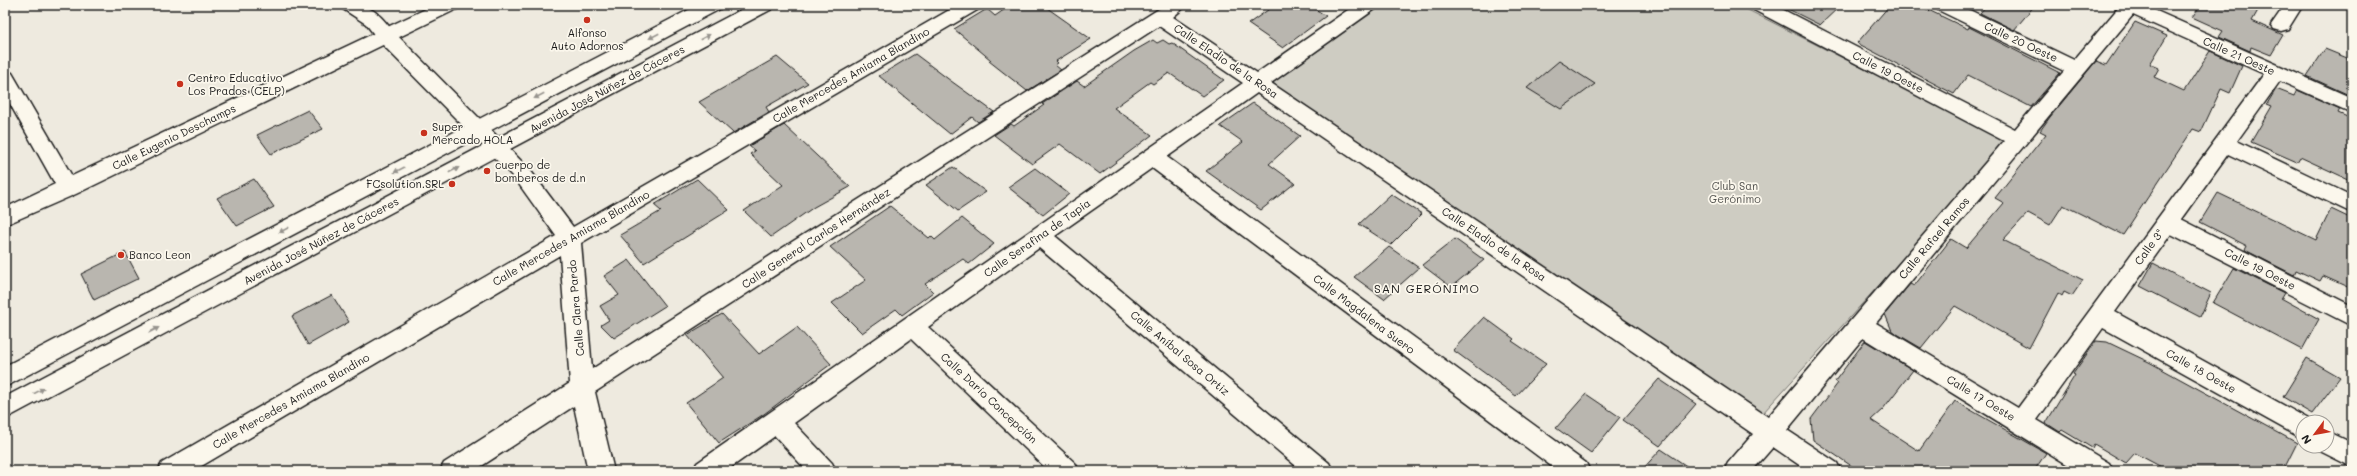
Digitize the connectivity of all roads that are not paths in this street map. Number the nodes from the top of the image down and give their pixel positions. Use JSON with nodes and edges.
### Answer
{"nodes":[{"id":1,"x":350,"y":5,"type":"edge"},
{"id":2,"x":450,"y":5,"type":"edge"},
{"id":3,"x":714,"y":5,"type":"edge"},
{"id":4,"x":764,"y":5,"type":"edge"},
{"id":5,"x":972,"y":5,"type":"edge"},
{"id":6,"x":1178,"y":5,"type":"edge"},
{"id":7,"x":1368,"y":5,"type":"edge"},
{"id":8,"x":1759,"y":5,"type":"edge"},
{"id":9,"x":1943,"y":5,"type":"edge"},
{"id":10,"x":2129,"y":5,"type":"edge"},
{"id":11,"x":2294,"y":5,"type":"edge"},
{"id":12,"x":1160,"y":17,"type":"junction"},
{"id":13,"x":2281,"y":25,"type":"dead end"},
{"id":14,"x":386,"y":36,"type":"junction"},
{"id":15,"x":2077,"y":68,"type":"junction"},
{"id":16,"x":2276,"y":72,"type":"junction"},
{"id":17,"x":6,"y":80,"type":"edge"},
{"id":18,"x":1258,"y":82,"type":"junction"},
{"id":19,"x":2352,"y":106,"type":"edge"},
{"id":20,"x":478,"y":128,"type":"junction"},
{"id":21,"x":2018,"y":139,"type":"junction"},
{"id":22,"x":2224,"y":144,"type":"junction"},
{"id":23,"x":496,"y":148,"type":"junction"},
{"id":24,"x":1152,"y":157,"type":"junction"},
{"id":25,"x":68,"y":188,"type":"junction"},
{"id":26,"x":2352,"y":205,"type":"edge"},
{"id":27,"x":5,"y":217,"type":"edge"},
{"id":28,"x":2167,"y":222,"type":"junction"},
{"id":29,"x":1040,"y":236,"type":"junction"},
{"id":30,"x":570,"y":239,"type":"junction"},
{"id":31,"x":2100,"y":315,"type":"junction"},
{"id":32,"x":2352,"y":317,"type":"edge"},
{"id":33,"x":1861,"y":325,"type":"junction"},
{"id":34,"x":912,"y":326,"type":"junction"},
{"id":35,"x":5,"y":377,"type":"edge"},
{"id":36,"x":582,"y":388,"type":"junction"},
{"id":37,"x":5,"y":409,"type":"edge"},
{"id":38,"x":777,"y":421,"type":"junction"},
{"id":39,"x":2022,"y":423,"type":"junction"},
{"id":40,"x":2295,"y":424,"type":"edge"},
{"id":41,"x":1770,"y":432,"type":"junction"},
{"id":42,"x":2335,"y":446,"type":"edge"},
{"id":43,"x":2352,"y":456,"type":"edge"},
{"id":44,"x":171,"y":471,"type":"edge"},
{"id":45,"x":453,"y":471,"type":"edge"},
{"id":46,"x":601,"y":471,"type":"edge"},
{"id":47,"x":706,"y":471,"type":"edge"},
{"id":48,"x":823,"y":471,"type":"edge"},
{"id":49,"x":1066,"y":471,"type":"edge"},
{"id":50,"x":1320,"y":471,"type":"edge"},
{"id":51,"x":1577,"y":471,"type":"edge"},
{"id":52,"x":1737,"y":471,"type":"edge"},
{"id":53,"x":1828,"y":471,"type":"edge"},
{"id":54,"x":2100,"y":471,"type":"edge"}],
"edges":[{"from":1,"to":14,"type":"street"},
{"from":2,"to":14,"type":"street","name":"Calle Eugenio Deschamps"},
{"from":3,"to":20,"type":"street","one_way":true},
{"from":23,"to":4,"type":"street","name":"Avenida José Núñez de Cáceres","one_way":true},
{"from":5,"to":30,"type":"street","name":"Calle Mercedes Amiama Blandino"},
{"from":6,"to":12,"type":"street","name":"Calle General Carlos Hernández"},
{"from":7,"to":18,"type":"street","name":"Calle Serafina de Tapia"},
{"from":8,"to":21,"type":"street","name":"Calle 19 Oeste"},
{"from":9,"to":15,"type":"street","name":"Calle 20 Oeste"},
{"from":10,"to":15,"type":"street","name":"Calle Rafael Ramos"},
{"from":10,"to":16,"type":"street","name":"Calle 21 Oeste"},
{"from":11,"to":13,"type":"street"},
{"from":12,"to":18,"type":"street","name":"Calle Eladio de la Rosa"},
{"from":12,"to":36,"type":"street","name":"Calle General Carlos Hernández"},
{"from":14,"to":20,"type":"street"},
{"from":14,"to":25,"type":"street","name":"Calle Eugenio Deschamps"},
{"from":15,"to":21,"type":"street","name":"Calle Rafael Ramos"},
{"from":16,"to":19,"type":"street","name":"Calle 21 Oeste"},
{"from":16,"to":22,"type":"street","name":"Calle 3ª"},
{"from":17,"to":25,"type":"street"},
{"from":18,"to":24,"type":"street","name":"Calle Serafina de Tapia"},
{"from":18,"to":41,"type":"street","name":"Calle Eladio de la Rosa"},
{"from":20,"to":23,"type":"street"},
{"from":20,"to":35,"type":"street","one_way":true},
{"from":21,"to":33,"type":"street","name":"Calle Rafael Ramos"},
{"from":22,"to":26,"type":"street"},
{"from":22,"to":28,"type":"street","name":"Calle 3ª"},
{"from":23,"to":30,"type":"street"},
{"from":37,"to":23,"type":"street","name":"Avenida José Núñez de Cáceres","one_way":true},
{"from":24,"to":29,"type":"street","name":"Calle Serafina de Tapia"},
{"from":24,"to":51,"type":"street","name":"Calle Magdalena Suero"},
{"from":25,"to":27,"type":"street","name":"Calle Eugenio Deschamps"},
{"from":28,"to":31,"type":"street","name":"Calle 3ª"},
{"from":28,"to":32,"type":"street","name":"Calle 19 Oeste"},
{"from":29,"to":34,"type":"street","name":"Calle Serafina de Tapia"},
{"from":29,"to":50,"type":"street","name":"Calle Aníbal Sosa Ortiz"},
{"from":30,"to":36,"type":"street","name":"Calle Clara Pardo"},
{"from":30,"to":44,"type":"street","name":"Calle Mercedes Amiama Blandino"},
{"from":31,"to":39,"type":"street","name":"Calle 3ª"},
{"from":31,"to":40,"type":"street","name":"Calle 18 Oeste"},
{"from":33,"to":39,"type":"street","name":"Calle 17 Oeste"},
{"from":33,"to":41,"type":"street","name":"Calle Rafael Ramos"},
{"from":34,"to":38,"type":"street","name":"Calle Serafina de Tapia"},
{"from":34,"to":49,"type":"street","name":"Calle Darío Concepción"},
{"from":36,"to":45,"type":"street","name":"Calle General Carlos Hernández"},
{"from":36,"to":46,"type":"street","name":"Calle Clara Pardo"},
{"from":38,"to":47,"type":"street","name":"Calle Serafina de Tapia"},
{"from":38,"to":48,"type":"street"},
{"from":39,"to":54,"type":"street","name":"Calle 17 Oeste"},
{"from":41,"to":52,"type":"street","name":"Calle Rafael Ramos"},
{"from":41,"to":53,"type":"street","name":"Calle Eladio de la Rosa"},
{"from":42,"to":43,"type":"street"}]}
